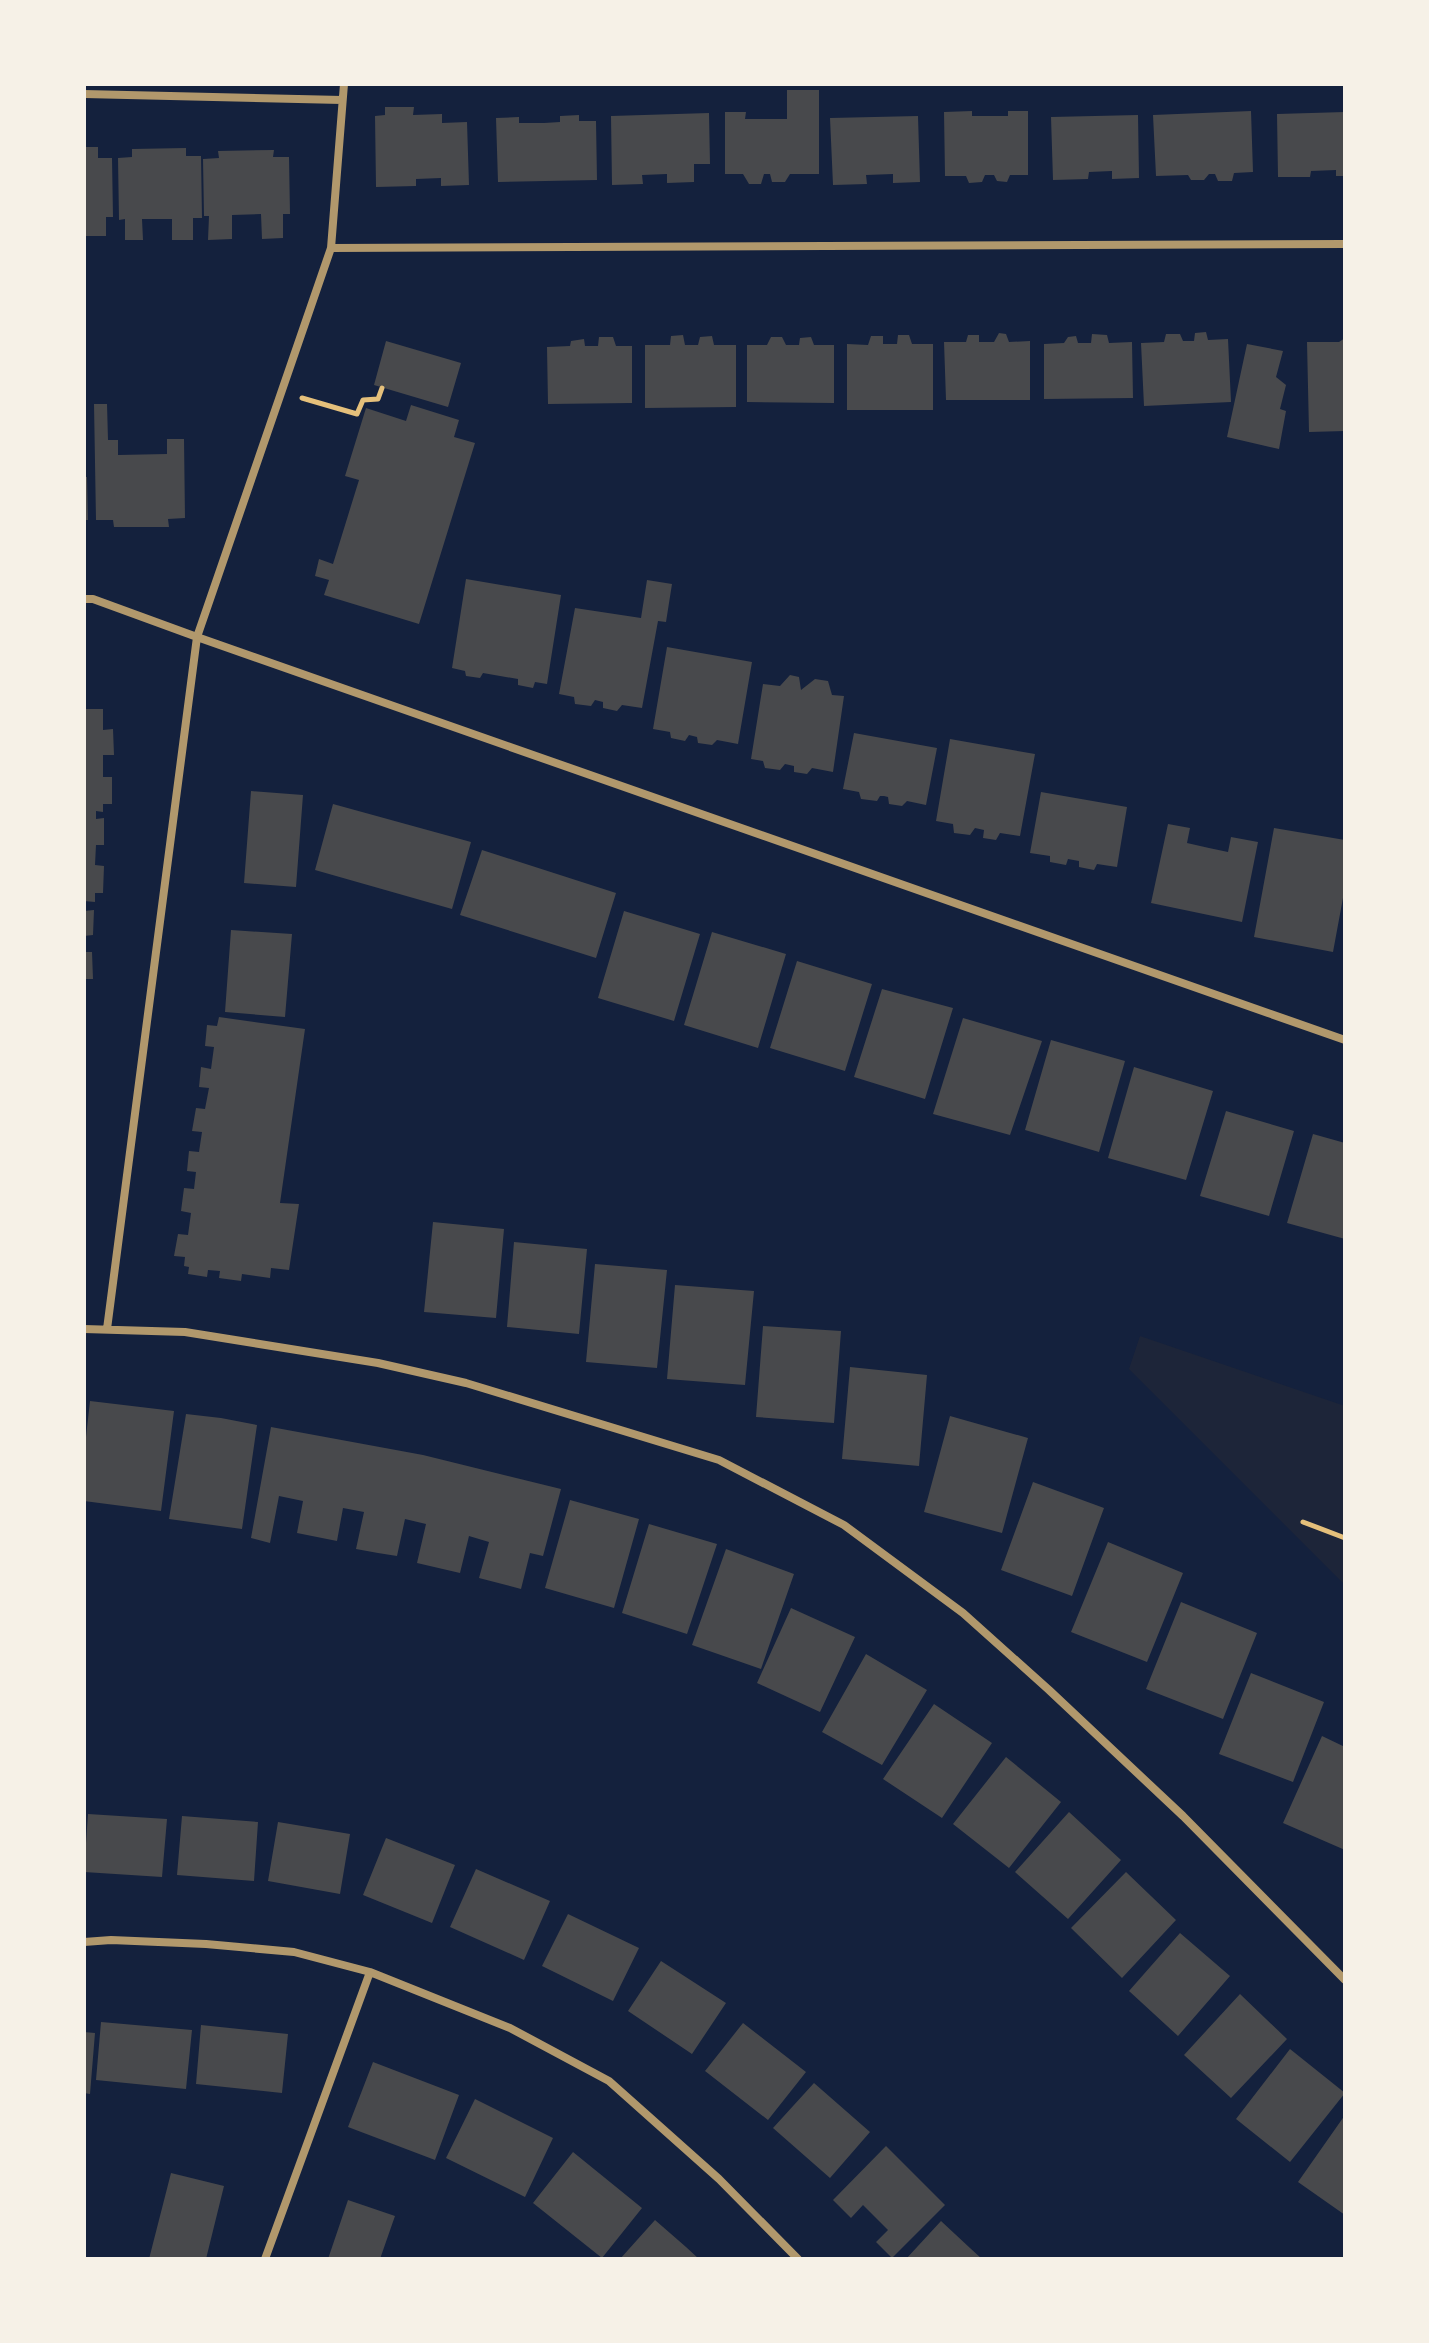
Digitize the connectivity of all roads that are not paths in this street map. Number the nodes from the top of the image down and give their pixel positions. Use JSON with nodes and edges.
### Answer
{"nodes":[{"id":1,"x":344,"y":84,"type":"edge"},
{"id":2,"x":84,"y":94,"type":"edge"},
{"id":3,"x":342,"y":100,"type":"junction"},
{"id":4,"x":1345,"y":244,"type":"edge"},
{"id":5,"x":331,"y":248,"type":"junction"},
{"id":6,"x":84,"y":599,"type":"edge"},
{"id":7,"x":197,"y":637,"type":"junction"},
{"id":8,"x":1345,"y":1040,"type":"edge"},
{"id":9,"x":84,"y":1329,"type":"edge"},
{"id":10,"x":107,"y":1329,"type":"junction"},
{"id":11,"x":84,"y":1942,"type":"edge"},
{"id":12,"x":370,"y":1972,"type":"junction"},
{"id":13,"x":1345,"y":1980,"type":"edge"},
{"id":14,"x":265,"y":2259,"type":"edge"},
{"id":15,"x":798,"y":2259,"type":"edge"}],
"edges":[{"from":1,"to":3,"type":"street"},
{"from":2,"to":3,"type":"street"},
{"from":3,"to":5,"type":"street"},
{"from":4,"to":5,"type":"street"},
{"from":5,"to":7,"type":"street"},
{"from":6,"to":7,"type":"street"},
{"from":7,"to":8,"type":"street"},
{"from":7,"to":10,"type":"street"},
{"from":9,"to":10,"type":"street"},
{"from":10,"to":13,"type":"street"},
{"from":11,"to":12,"type":"street"},
{"from":12,"to":14,"type":"street"},
{"from":12,"to":15,"type":"street"}]}
